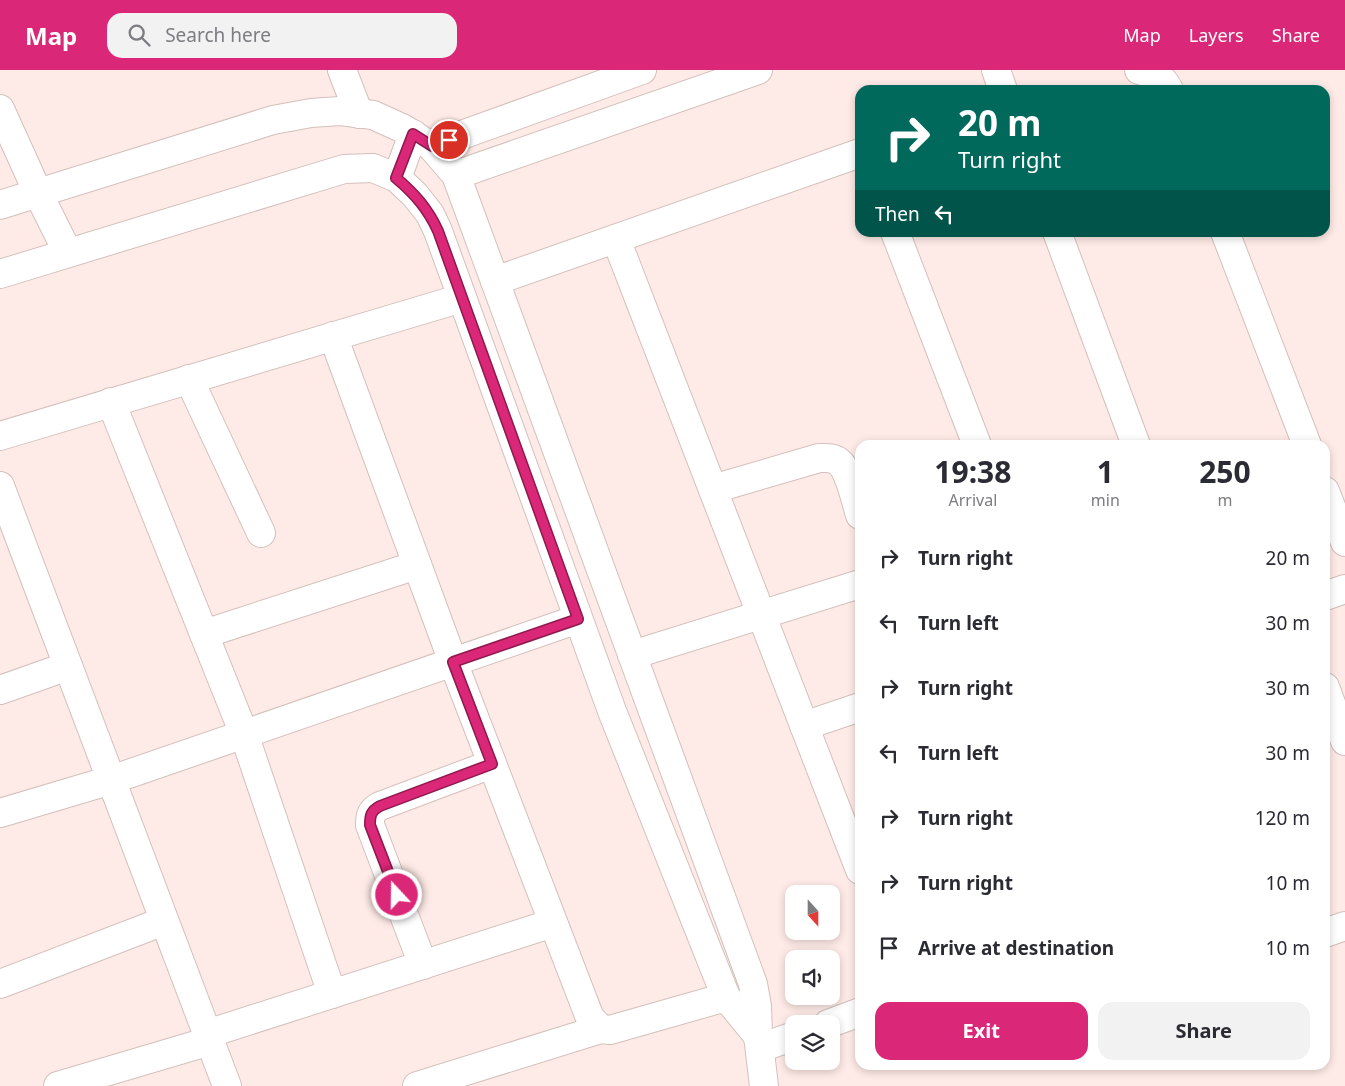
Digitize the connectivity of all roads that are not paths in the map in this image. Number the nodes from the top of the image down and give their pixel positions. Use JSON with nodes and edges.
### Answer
{"nodes":[{"id":1,"x":642,"y":70,"type":"edge"},
{"id":2,"x":758,"y":70,"type":"edge"},
{"id":3,"x":996,"y":70,"type":"edge"},
{"id":4,"x":1139,"y":70,"type":"edge"},
{"id":5,"x":349,"y":72,"type":"edge"},
{"id":6,"x":1001,"y":85,"type":"edge"},
{"id":7,"x":1166,"y":85,"type":"edge"},
{"id":8,"x":0,"y":109,"type":"edge"},
{"id":9,"x":359,"y":114,"type":"junction"},
{"id":10,"x":422,"y":140,"type":"junction"},
{"id":11,"x":855,"y":155,"type":"edge"},
{"id":12,"x":456,"y":175,"type":"junction"},
{"id":13,"x":396,"y":178,"type":"junction"},
{"id":14,"x":38,"y":193,"type":"junction"},
{"id":15,"x":0,"y":206,"type":"edge"},
{"id":16,"x":897,"y":237,"type":"edge"},
{"id":17,"x":1059,"y":237,"type":"edge"},
{"id":18,"x":1226,"y":237,"type":"edge"},
{"id":19,"x":616,"y":238,"type":"junction"},
{"id":20,"x":68,"y":253,"type":"junction"},
{"id":21,"x":0,"y":274,"type":"edge"},
{"id":22,"x":495,"y":281,"type":"junction"},
{"id":23,"x":462,"y":298,"type":"junction"},
{"id":24,"x":333,"y":336,"type":"junction"},
{"id":25,"x":189,"y":379,"type":"junction"},
{"id":26,"x":111,"y":402,"type":"junction"},
{"id":27,"x":0,"y":436,"type":"edge"},
{"id":28,"x":975,"y":440,"type":"edge"},
{"id":29,"x":1134,"y":440,"type":"edge"},
{"id":30,"x":1305,"y":440,"type":"edge"},
{"id":31,"x":0,"y":486,"type":"edge"},
{"id":32,"x":713,"y":489,"type":"junction"},
{"id":33,"x":855,"y":500,"type":"edge"},
{"id":34,"x":1330,"y":504,"type":"edge"},
{"id":35,"x":261,"y":533,"type":"dead end"},
{"id":36,"x":1345,"y":542,"type":"edge"},
{"id":37,"x":417,"y":565,"type":"junction"},
{"id":38,"x":855,"y":586,"type":"edge"},
{"id":39,"x":1345,"y":589,"type":"edge"},
{"id":40,"x":1330,"y":594,"type":"edge"},
{"id":41,"x":762,"y":616,"type":"junction"},
{"id":42,"x":578,"y":619,"type":"junction"},
{"id":43,"x":204,"y":634,"type":"junction"},
{"id":44,"x":632,"y":655,"type":"junction"},
{"id":45,"x":453,"y":662,"type":"junction"},
{"id":46,"x":68,"y":666,"type":"junction"},
{"id":47,"x":0,"y":690,"type":"edge"},
{"id":48,"x":1330,"y":700,"type":"edge"},
{"id":49,"x":855,"y":709,"type":"edge"},
{"id":50,"x":804,"y":726,"type":"junction"},
{"id":51,"x":244,"y":734,"type":"junction"},
{"id":52,"x":1345,"y":741,"type":"edge"},
{"id":53,"x":492,"y":764,"type":"junction"},
{"id":54,"x":111,"y":780,"type":"junction"},
{"id":55,"x":0,"y":814,"type":"edge"},
{"id":56,"x":855,"y":854,"type":"edge"},
{"id":57,"x":164,"y":921,"type":"junction"},
{"id":58,"x":554,"y":923,"type":"junction"},
{"id":59,"x":1345,"y":926,"type":"edge"},
{"id":60,"x":1330,"y":931,"type":"edge"},
{"id":61,"x":423,"y":965,"type":"junction"},
{"id":62,"x":0,"y":984,"type":"edge"},
{"id":63,"x":332,"y":994,"type":"junction"},
{"id":64,"x":726,"y":997,"type":"junction"},
{"id":65,"x":855,"y":1014,"type":"edge"},
{"id":66,"x":840,"y":1020,"type":"edge"},
{"id":67,"x":601,"y":1029,"type":"junction"},
{"id":68,"x":208,"y":1038,"type":"junction"},
{"id":69,"x":785,"y":1038,"type":"edge"},
{"id":70,"x":759,"y":1042,"type":"junction"},
{"id":71,"x":95,"y":1081,"type":"edge"},
{"id":72,"x":58,"y":1086,"type":"edge"},
{"id":73,"x":227,"y":1086,"type":"edge"},
{"id":74,"x":417,"y":1086,"type":"edge"},
{"id":75,"x":762,"y":1086,"type":"edge"}],
"edges":[{"from":1,"to":10,"type":"street"},
{"from":2,"to":12,"type":"street"},
{"from":3,"to":6,"type":"street"},
{"from":4,"to":7,"type":"street"},
{"from":5,"to":9,"type":"street"},
{"from":8,"to":14,"type":"street"},
{"from":9,"to":10,"type":"street"},
{"from":9,"to":14,"type":"street"},
{"from":10,"to":12,"type":"street"},
{"from":10,"to":13,"type":"street"},
{"from":11,"to":19,"type":"street"},
{"from":12,"to":22,"type":"street"},
{"from":13,"to":20,"type":"street"},
{"from":13,"to":23,"type":"street"},
{"from":14,"to":15,"type":"street"},
{"from":14,"to":20,"type":"street"},
{"from":16,"to":28,"type":"street"},
{"from":17,"to":29,"type":"street"},
{"from":18,"to":30,"type":"street"},
{"from":19,"to":22,"type":"street"},
{"from":19,"to":32,"type":"street"},
{"from":20,"to":21,"type":"street"},
{"from":22,"to":44,"type":"street"},
{"from":23,"to":24,"type":"street"},
{"from":23,"to":42,"type":"street"},
{"from":24,"to":25,"type":"street"},
{"from":24,"to":37,"type":"street"},
{"from":25,"to":26,"type":"street"},
{"from":25,"to":35,"type":"street"},
{"from":26,"to":27,"type":"street"},
{"from":26,"to":43,"type":"street"},
{"from":31,"to":46,"type":"street"},
{"from":32,"to":33,"type":"street"},
{"from":32,"to":41,"type":"street"},
{"from":34,"to":36,"type":"street"},
{"from":37,"to":43,"type":"street"},
{"from":37,"to":45,"type":"street"},
{"from":38,"to":41,"type":"street"},
{"from":39,"to":40,"type":"street"},
{"from":41,"to":44,"type":"street"},
{"from":41,"to":50,"type":"street"},
{"from":42,"to":45,"type":"street"},
{"from":42,"to":64,"type":"street"},
{"from":43,"to":51,"type":"street"},
{"from":44,"to":70,"type":"street"},
{"from":45,"to":51,"type":"street"},
{"from":45,"to":53,"type":"street"},
{"from":46,"to":47,"type":"street"},
{"from":46,"to":54,"type":"street"},
{"from":48,"to":52,"type":"street"},
{"from":49,"to":50,"type":"street"},
{"from":50,"to":56,"type":"street"},
{"from":51,"to":54,"type":"street"},
{"from":51,"to":63,"type":"street"},
{"from":53,"to":58,"type":"street"},
{"from":53,"to":61,"type":"street"},
{"from":54,"to":55,"type":"street"},
{"from":54,"to":57,"type":"street"},
{"from":57,"to":62,"type":"street"},
{"from":57,"to":68,"type":"street"},
{"from":58,"to":61,"type":"street"},
{"from":58,"to":67,"type":"street"},
{"from":59,"to":60,"type":"street"},
{"from":61,"to":63,"type":"street"},
{"from":63,"to":68,"type":"street"},
{"from":64,"to":67,"type":"street"},
{"from":64,"to":70,"type":"street"},
{"from":65,"to":66,"type":"street"},
{"from":67,"to":74,"type":"street"},
{"from":68,"to":71,"type":"street"},
{"from":68,"to":73,"type":"street"},
{"from":69,"to":70,"type":"street"},
{"from":70,"to":75,"type":"street"},
{"from":71,"to":72,"type":"street"}]}
